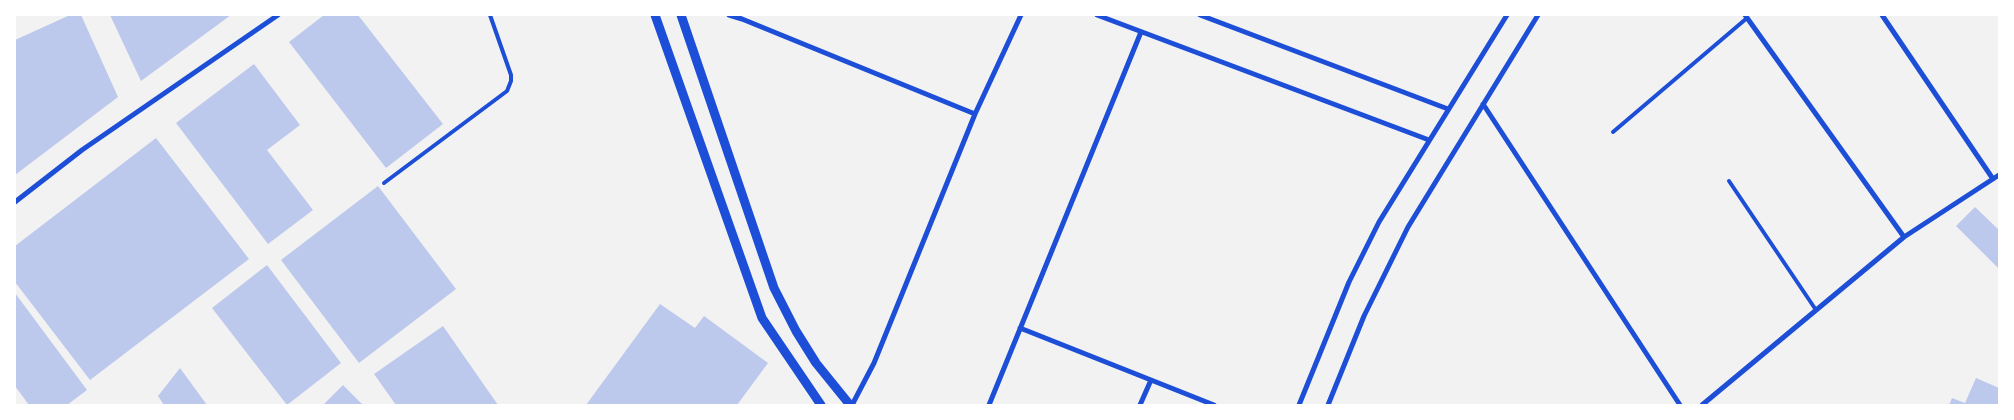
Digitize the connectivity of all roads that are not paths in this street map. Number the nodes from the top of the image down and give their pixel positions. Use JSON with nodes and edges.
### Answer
{"nodes":[{"id":1,"x":278,"y":15,"type":"edge"},
{"id":2,"x":490,"y":15,"type":"edge"},
{"id":3,"x":655,"y":15,"type":"edge"},
{"id":4,"x":681,"y":15,"type":"edge"},
{"id":5,"x":729,"y":15,"type":"edge"},
{"id":6,"x":1021,"y":15,"type":"edge"},
{"id":7,"x":1097,"y":15,"type":"edge"},
{"id":8,"x":1200,"y":15,"type":"edge"},
{"id":9,"x":1507,"y":15,"type":"edge"},
{"id":10,"x":1538,"y":15,"type":"edge"},
{"id":11,"x":1882,"y":15,"type":"edge"},
{"id":12,"x":1748,"y":16,"type":"edge"},
{"id":13,"x":1141,"y":32,"type":"junction"},
{"id":14,"x":1483,"y":104,"type":"junction"},
{"id":15,"x":1448,"y":110,"type":"junction"},
{"id":16,"x":975,"y":114,"type":"junction"},
{"id":17,"x":1613,"y":132,"type":"dead end"},
{"id":18,"x":1429,"y":140,"type":"junction"},
{"id":19,"x":1999,"y":175,"type":"edge"},
{"id":20,"x":1993,"y":179,"type":"junction"},
{"id":21,"x":1729,"y":181,"type":"dead end"},
{"id":22,"x":384,"y":183,"type":"dead end"},
{"id":23,"x":15,"y":202,"type":"edge"},
{"id":24,"x":1904,"y":237,"type":"junction"},
{"id":25,"x":1816,"y":310,"type":"junction"},
{"id":26,"x":1020,"y":328,"type":"junction"},
{"id":27,"x":1150,"y":380,"type":"junction"},
{"id":28,"x":821,"y":405,"type":"edge"},
{"id":29,"x":851,"y":405,"type":"edge"},
{"id":30,"x":989,"y":405,"type":"edge"},
{"id":31,"x":1140,"y":405,"type":"edge"},
{"id":32,"x":1214,"y":405,"type":"edge"},
{"id":33,"x":1299,"y":405,"type":"edge"},
{"id":34,"x":1328,"y":405,"type":"edge"},
{"id":35,"x":1680,"y":405,"type":"edge"},
{"id":36,"x":1702,"y":405,"type":"edge"}],
"edges":[{"from":1,"to":23,"type":"street"},
{"from":2,"to":22,"type":"lane"},
{"from":3,"to":28,"type":"street"},
{"from":4,"to":29,"type":"street"},
{"from":5,"to":16,"type":"street"},
{"from":6,"to":16,"type":"street"},
{"from":7,"to":13,"type":"street"},
{"from":8,"to":15,"type":"street"},
{"from":9,"to":15,"type":"street"},
{"from":10,"to":14,"type":"street"},
{"from":11,"to":20,"type":"street"},
{"from":12,"to":17,"type":"lane"},
{"from":12,"to":24,"type":"street"},
{"from":13,"to":18,"type":"street"},
{"from":13,"to":26,"type":"street"},
{"from":14,"to":34,"type":"street"},
{"from":14,"to":35,"type":"street"},
{"from":15,"to":18,"type":"street"},
{"from":16,"to":29,"type":"street"},
{"from":18,"to":33,"type":"street"},
{"from":19,"to":20,"type":"street"},
{"from":20,"to":24,"type":"street"},
{"from":21,"to":25,"type":"lane"},
{"from":24,"to":25,"type":"street"},
{"from":25,"to":36,"type":"street"},
{"from":26,"to":27,"type":"street"},
{"from":26,"to":30,"type":"street"},
{"from":27,"to":31,"type":"street"},
{"from":27,"to":32,"type":"street"}]}
